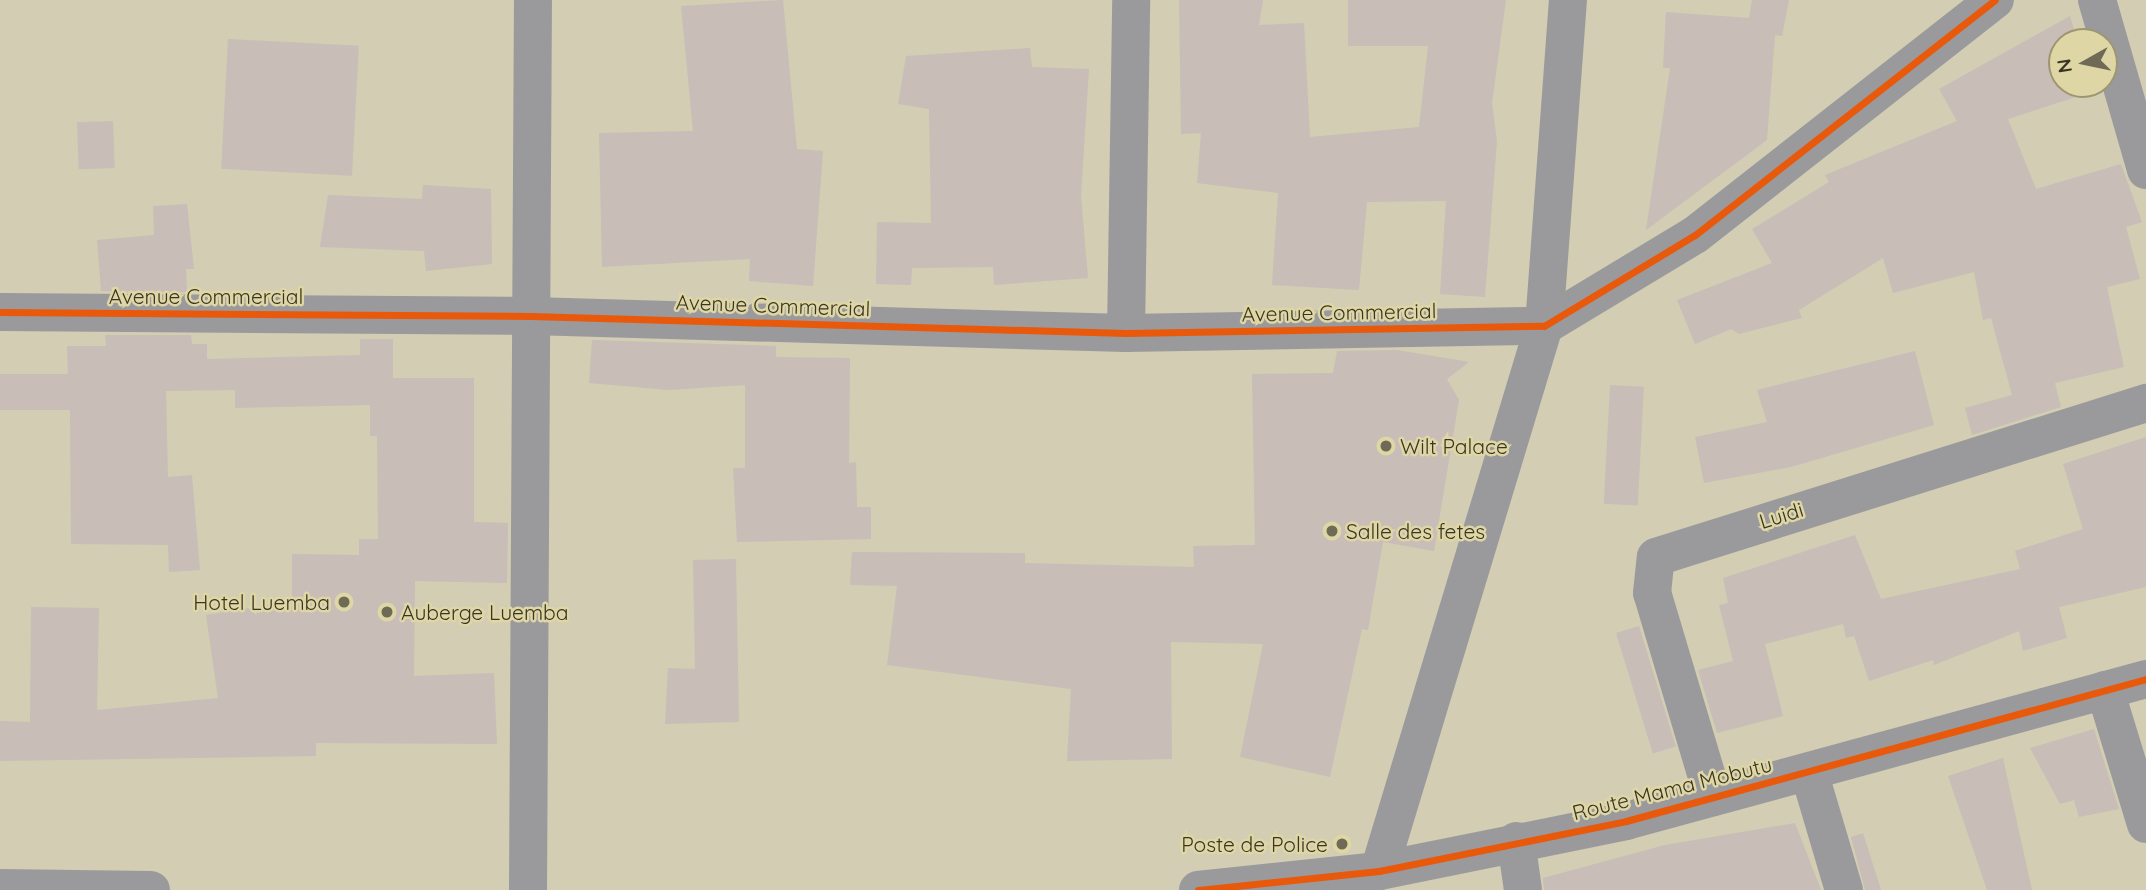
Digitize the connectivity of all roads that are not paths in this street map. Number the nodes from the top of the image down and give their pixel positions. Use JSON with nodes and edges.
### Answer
{"nodes":[{"id":1,"x":533,"y":0,"type":"edge"},
{"id":2,"x":1131,"y":0,"type":"edge"},
{"id":3,"x":1568,"y":0,"type":"edge"},
{"id":4,"x":1995,"y":0,"type":"edge"},
{"id":5,"x":2097,"y":0,"type":"edge"},
{"id":6,"x":2146,"y":170,"type":"edge"},
{"id":7,"x":0,"y":312,"type":"edge"},
{"id":8,"x":531,"y":316,"type":"junction"},
{"id":9,"x":1545,"y":326,"type":"junction"},
{"id":10,"x":1126,"y":333,"type":"junction"},
{"id":11,"x":2146,"y":403,"type":"edge"},
{"id":12,"x":2146,"y":679,"type":"edge"},
{"id":13,"x":2105,"y":690,"type":"junction"},
{"id":14,"x":1809,"y":772,"type":"junction"},
{"id":15,"x":1713,"y":797,"type":"junction"},
{"id":16,"x":2146,"y":824,"type":"edge"},
{"id":17,"x":1516,"y":841,"type":"junction"},
{"id":18,"x":1379,"y":872,"type":"junction"},
{"id":19,"x":22,"y":889,"type":"edge"},
{"id":20,"x":151,"y":890,"type":"edge"},
{"id":21,"x":528,"y":890,"type":"edge"},
{"id":22,"x":1198,"y":890,"type":"edge"},
{"id":23,"x":1523,"y":890,"type":"edge"},
{"id":24,"x":1844,"y":890,"type":"edge"}],
"edges":[{"from":1,"to":8,"type":"street"},
{"from":2,"to":10,"type":"street"},
{"from":3,"to":9,"type":"street"},
{"from":4,"to":9,"type":"street"},
{"from":5,"to":6,"type":"street"},
{"from":7,"to":8,"type":"street","name":"Avenue Commercial"},
{"from":8,"to":10,"type":"street","name":"Avenue Commercial"},
{"from":8,"to":21,"type":"street"},
{"from":9,"to":10,"type":"street","name":"Avenue Commercial"},
{"from":9,"to":18,"type":"street"},
{"from":11,"to":15,"type":"street","name":"Luidi"},
{"from":12,"to":13,"type":"street","name":"Route Mama Mobutu"},
{"from":13,"to":14,"type":"street","name":"Route Mama Mobutu"},
{"from":13,"to":16,"type":"street"},
{"from":14,"to":15,"type":"street","name":"Route Mama Mobutu"},
{"from":14,"to":24,"type":"street"},
{"from":15,"to":17,"type":"street","name":"Route Mama Mobutu"},
{"from":17,"to":18,"type":"street","name":"Route Mama Mobutu"},
{"from":17,"to":23,"type":"street"},
{"from":18,"to":22,"type":"street","name":"Route Mama Mobutu"},
{"from":19,"to":20,"type":"street"}]}
